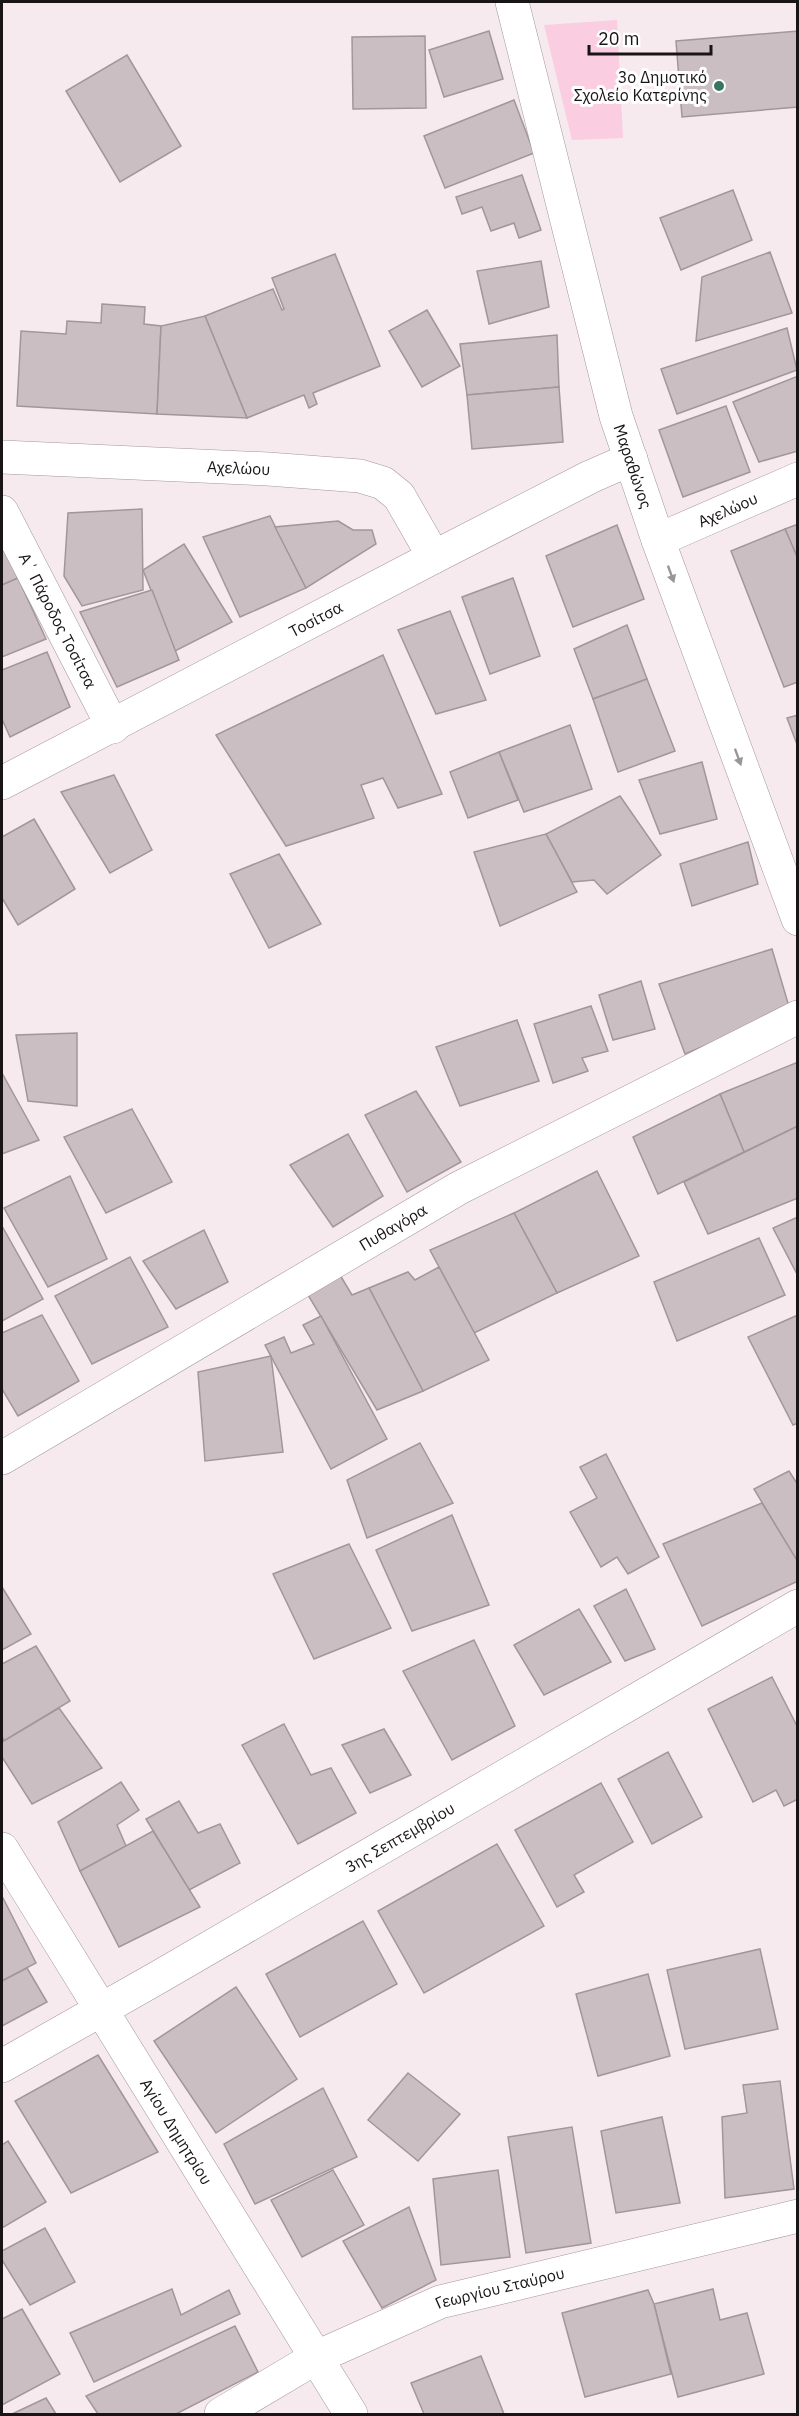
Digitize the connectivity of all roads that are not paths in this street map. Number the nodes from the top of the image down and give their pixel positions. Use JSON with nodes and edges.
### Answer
{"nodes":[{"id":1,"x":518,"y":2,"type":"edge"},
{"id":2,"x":2,"y":457,"type":"edge"},
{"id":3,"x":631,"y":459,"type":"junction"},
{"id":4,"x":798,"y":479,"type":"edge"},
{"id":5,"x":2,"y":512,"type":"edge"},
{"id":6,"x":658,"y":540,"type":"junction"},
{"id":7,"x":434,"y":557,"type":"junction"},
{"id":8,"x":113,"y":727,"type":"junction"},
{"id":9,"x":2,"y":783,"type":"edge"},
{"id":10,"x":798,"y":919,"type":"edge"},
{"id":11,"x":798,"y":1017,"type":"edge"},
{"id":12,"x":2,"y":1458,"type":"edge"},
{"id":13,"x":798,"y":1606,"type":"edge"},
{"id":14,"x":2,"y":1849,"type":"edge"},
{"id":15,"x":101,"y":2010,"type":"junction"},
{"id":16,"x":2,"y":2066,"type":"edge"},
{"id":17,"x":798,"y":2216,"type":"edge"},
{"id":18,"x":318,"y":2357,"type":"junction"},
{"id":19,"x":221,"y":2415,"type":"edge"},
{"id":20,"x":351,"y":2415,"type":"edge"}],
"edges":[{"from":1,"to":3,"type":"street","name":"Μαραθώνος"},
{"from":2,"to":7,"type":"street","name":"Αχελώου"},
{"from":3,"to":6,"type":"street","name":"Μαραθώνος"},
{"from":3,"to":7,"type":"street","name":"Τοσίτσα"},
{"from":4,"to":6,"type":"street","name":"Αχελώου"},
{"from":5,"to":8,"type":"street","name":"Α΄ Πάροδος Τοσίτσα"},
{"from":6,"to":10,"type":"street","name":"Μαραθώνος","one_way":true},
{"from":7,"to":8,"type":"street","name":"Τοσίτσα"},
{"from":8,"to":9,"type":"street","name":"Τοσίτσα"},
{"from":11,"to":12,"type":"street","name":"Πυθαγόρα"},
{"from":13,"to":15,"type":"street","name":"3ης Σεπτεμβρίου"},
{"from":14,"to":15,"type":"street","name":"Αγίου Δημητρίου"},
{"from":15,"to":16,"type":"street","name":"3ης Σεπτεμβρίου"},
{"from":15,"to":18,"type":"street","name":"Αγίου Δημητρίου"},
{"from":17,"to":18,"type":"street","name":"Γεωργίου Σταύρου"},
{"from":18,"to":19,"type":"street","name":"Γεωργίου Σταύρου"},
{"from":18,"to":20,"type":"street","name":"Αγίου Δημητρίου"}]}
